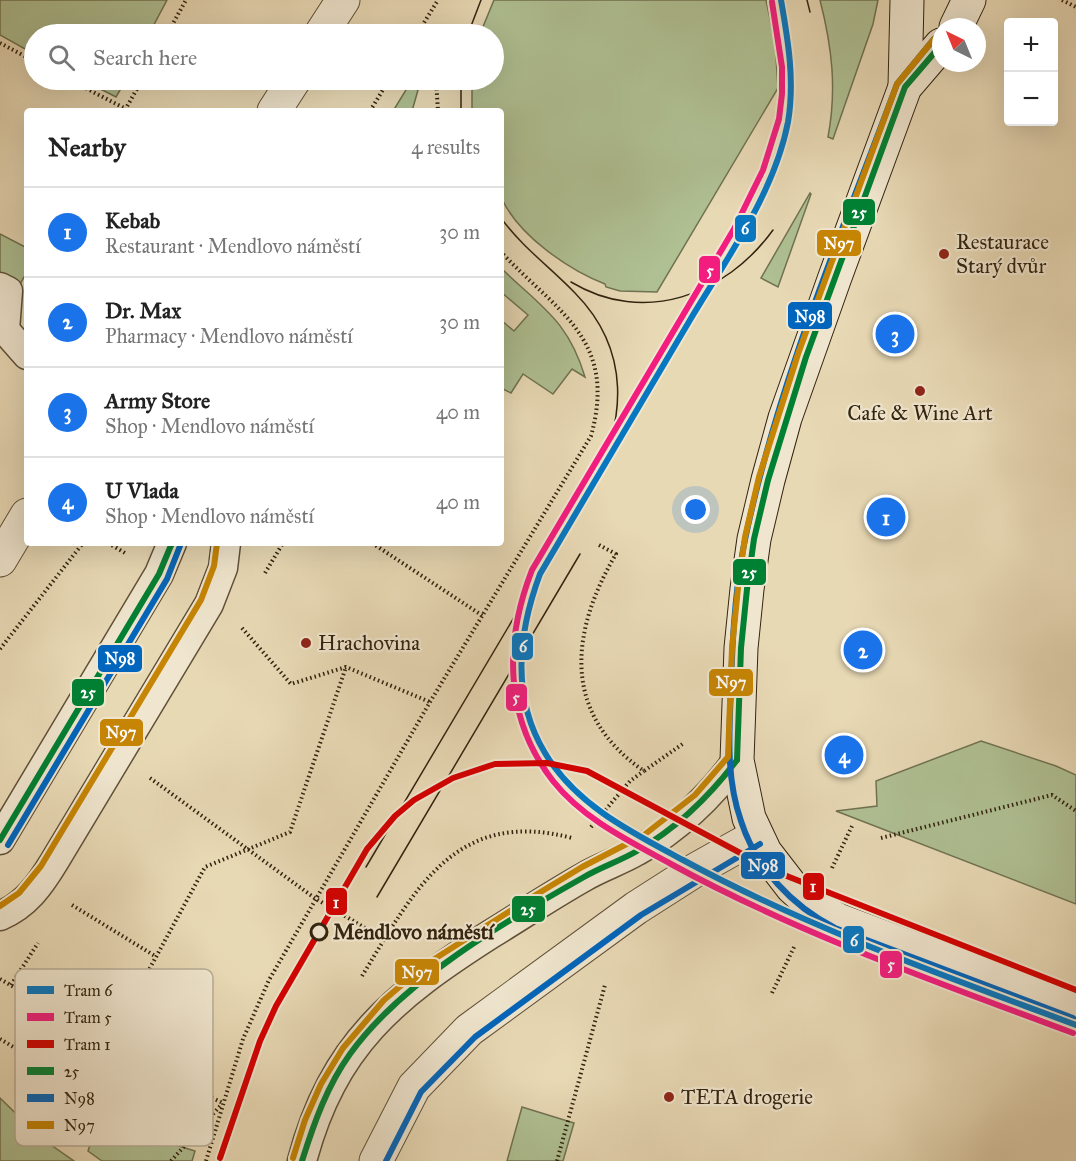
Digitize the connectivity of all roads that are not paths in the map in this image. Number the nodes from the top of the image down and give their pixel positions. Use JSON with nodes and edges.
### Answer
{"nodes":[{"id":1,"x":343,"y":0,"type":"edge"},
{"id":2,"x":907,"y":0,"type":"edge"},
{"id":3,"x":969,"y":0,"type":"edge"},
{"id":4,"x":960,"y":18,"type":"edge"},
{"id":5,"x":327,"y":24,"type":"edge"},
{"id":6,"x":932,"y":56,"type":"edge"},
{"id":7,"x":905,"y":87,"type":"junction"},
{"id":8,"x":288,"y":90,"type":"edge"},
{"id":9,"x":276,"y":108,"type":"edge"},
{"id":10,"x":0,"y":287,"type":"edge"},
{"id":11,"x":15,"y":354,"type":"edge"},
{"id":12,"x":24,"y":520,"type":"edge"},
{"id":13,"x":171,"y":546,"type":"edge"},
{"id":14,"x":226,"y":546,"type":"edge"},
{"id":15,"x":0,"y":560,"type":"edge"},
{"id":16,"x":737,"y":760,"type":"junction"},
{"id":17,"x":756,"y":836,"type":"junction"},
{"id":18,"x":0,"y":840,"type":"edge"},
{"id":19,"x":0,"y":916,"type":"edge"},
{"id":20,"x":1076,"y":1010,"type":"edge"},
{"id":21,"x":302,"y":1161,"type":"edge"},
{"id":22,"x":376,"y":1161,"type":"edge"}],
"edges":[{"from":1,"to":5,"type":"main road"},
{"from":2,"to":7,"type":"main road"},
{"from":3,"to":4,"type":"main road"},
{"from":6,"to":7,"type":"main road"},
{"from":7,"to":16,"type":"main road"},
{"from":8,"to":9,"type":"main road"},
{"from":10,"to":11,"type":"lane"},
{"from":12,"to":15,"type":"main road"},
{"from":13,"to":18,"type":"lane"},
{"from":14,"to":19,"type":"lane"},
{"from":16,"to":17,"type":"main road"},
{"from":16,"to":21,"type":"lane"},
{"from":17,"to":20,"type":"main road"},
{"from":17,"to":22,"type":"main road"}]}
